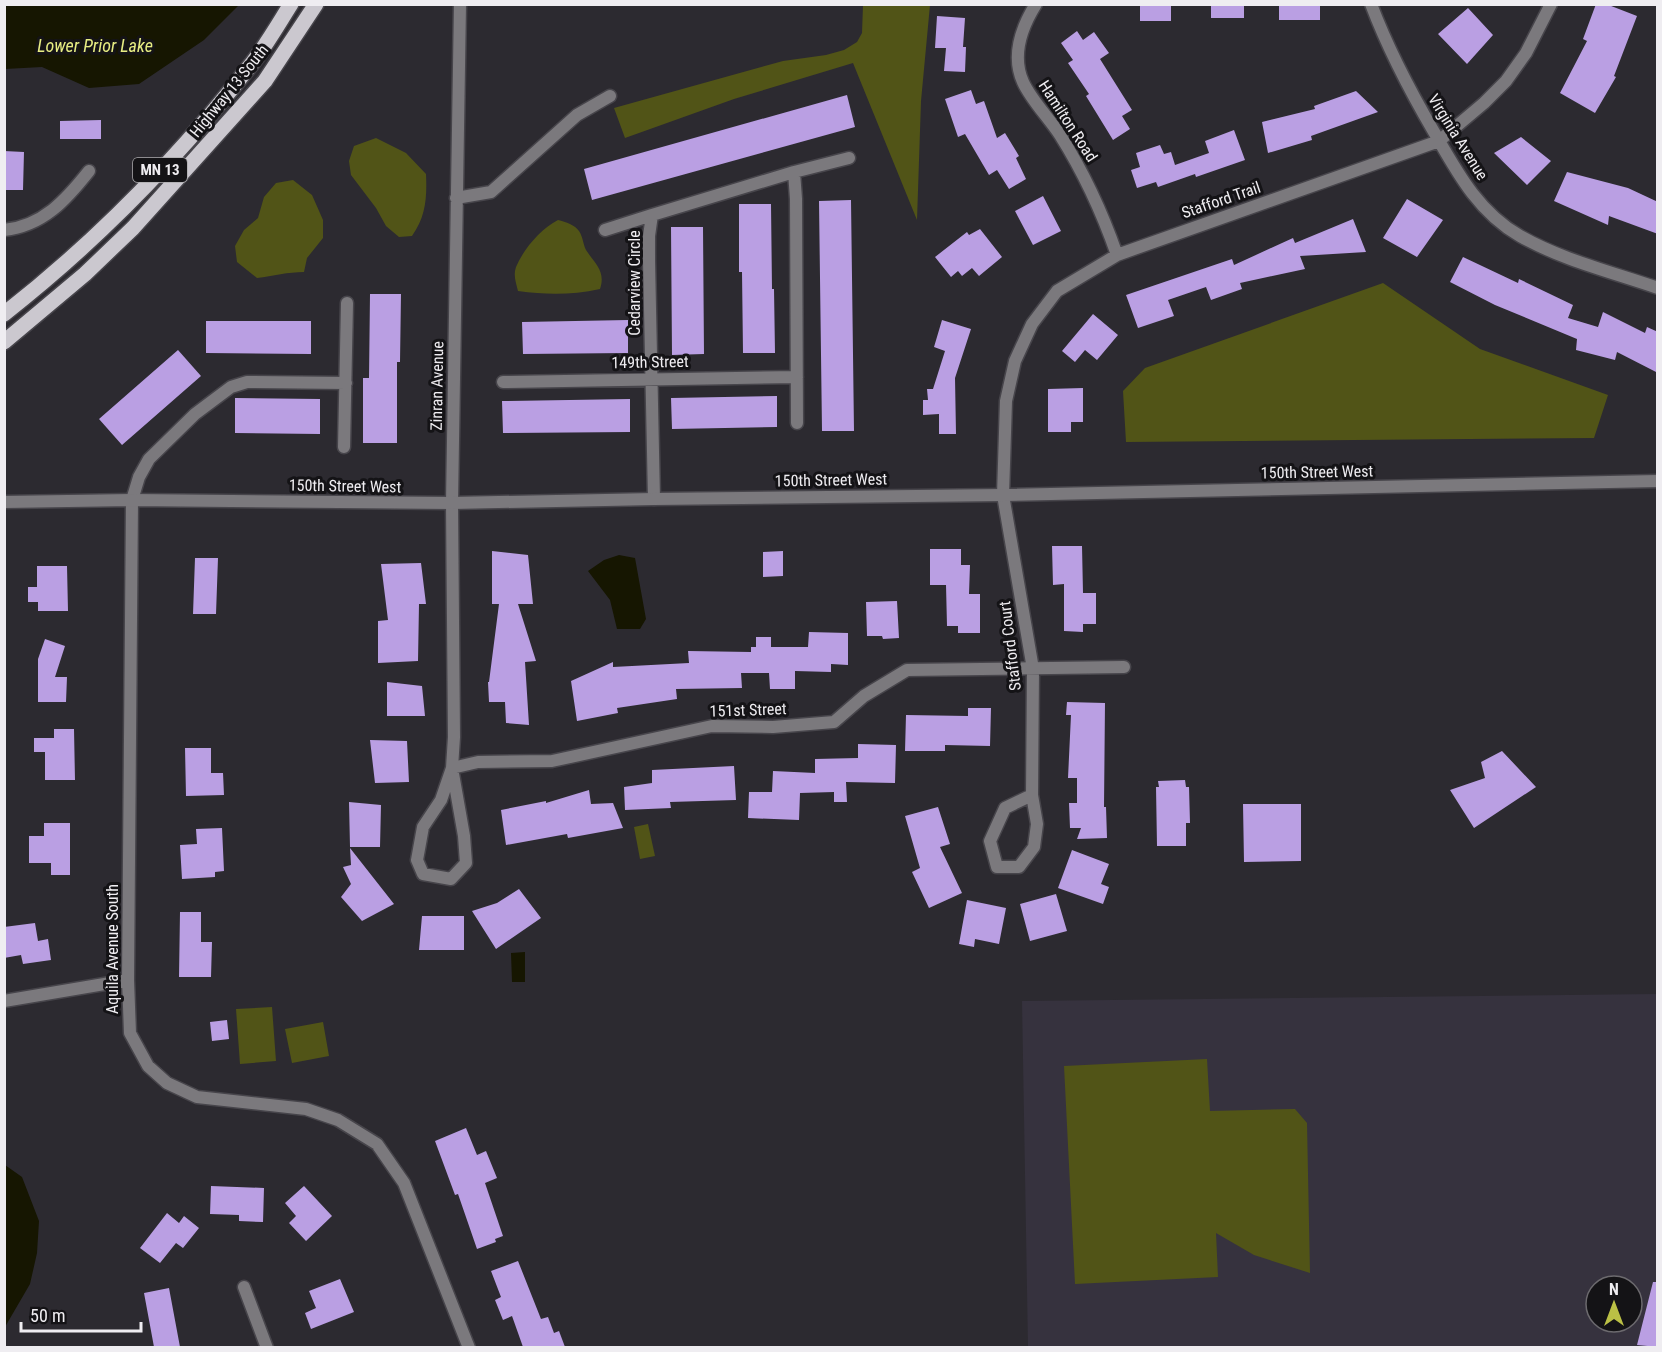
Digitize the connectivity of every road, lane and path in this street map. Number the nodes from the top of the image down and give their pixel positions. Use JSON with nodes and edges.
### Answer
{"nodes":[{"id":1,"x":291,"y":4,"type":"edge"},
{"id":2,"x":316,"y":4,"type":"edge"},
{"id":3,"x":460,"y":4,"type":"edge"},
{"id":4,"x":1036,"y":4,"type":"edge"},
{"id":5,"x":1371,"y":4,"type":"edge"},
{"id":6,"x":1551,"y":4,"type":"edge"},
{"id":7,"x":610,"y":96,"type":"dead end"},
{"id":8,"x":1439,"y":141,"type":"junction"},
{"id":9,"x":849,"y":159,"type":"dead end"},
{"id":10,"x":89,"y":171,"type":"dead end"},
{"id":11,"x":794,"y":172,"type":"junction"},
{"id":12,"x":456,"y":198,"type":"junction"},
{"id":13,"x":652,"y":215,"type":"junction"},
{"id":14,"x":4,"y":230,"type":"edge"},
{"id":15,"x":605,"y":230,"type":"dead end"},
{"id":16,"x":1117,"y":255,"type":"junction"},
{"id":17,"x":1658,"y":288,"type":"edge"},
{"id":18,"x":347,"y":303,"type":"dead end"},
{"id":19,"x":4,"y":314,"type":"edge"},
{"id":20,"x":4,"y":342,"type":"edge"},
{"id":21,"x":796,"y":377,"type":"junction"},
{"id":22,"x":651,"y":379,"type":"junction"},
{"id":23,"x":503,"y":382,"type":"dead end"},
{"id":24,"x":346,"y":383,"type":"junction"},
{"id":25,"x":796,"y":423,"type":"dead end"},
{"id":26,"x":344,"y":447,"type":"dead end"},
{"id":27,"x":1658,"y":481,"type":"edge"},
{"id":28,"x":1003,"y":495,"type":"junction"},
{"id":29,"x":654,"y":499,"type":"junction"},
{"id":30,"x":132,"y":500,"type":"junction"},
{"id":31,"x":4,"y":502,"type":"edge"},
{"id":32,"x":452,"y":503,"type":"junction"},
{"id":33,"x":1124,"y":668,"type":"dead end"},
{"id":34,"x":1033,"y":669,"type":"junction"},
{"id":35,"x":452,"y":768,"type":"junction"},
{"id":36,"x":1032,"y":795,"type":"junction"},
{"id":37,"x":128,"y":980,"type":"junction"},
{"id":38,"x":4,"y":1001,"type":"edge"},
{"id":39,"x":244,"y":1287,"type":"dead end"},
{"id":40,"x":267,"y":1347,"type":"edge"},
{"id":41,"x":469,"y":1347,"type":"edge"}],
"edges":[{"from":1,"to":19,"type":"main road","name":"Highway 13 South","number":"MN 13"},
{"from":2,"to":20,"type":"main road","name":"Highway 13 South","number":"MN 13"},
{"from":3,"to":12,"type":"street","name":"Zinran Avenue"},
{"from":4,"to":16,"type":"street","name":"Hamilton Road"},
{"from":5,"to":8,"type":"street","name":"Virginia Avenue"},
{"from":6,"to":8,"type":"street","name":"Stafford Trail"},
{"from":7,"to":12,"type":"street"},
{"from":8,"to":16,"type":"street","name":"Stafford Trail"},
{"from":8,"to":17,"type":"street","name":"Virginia Avenue"},
{"from":9,"to":11,"type":"street","name":"Cedarview Circle"},
{"from":10,"to":14,"type":"street"},
{"from":11,"to":13,"type":"street","name":"Cedarview Circle"},
{"from":11,"to":21,"type":"street"},
{"from":12,"to":32,"type":"street","name":"Zinran Avenue"},
{"from":13,"to":15,"type":"street"},
{"from":13,"to":22,"type":"street","name":"Cedarview Circle"},
{"from":16,"to":28,"type":"street","name":"Stafford Trail"},
{"from":18,"to":24,"type":"street"},
{"from":21,"to":22,"type":"street","name":"149th Street"},
{"from":21,"to":25,"type":"street"},
{"from":22,"to":23,"type":"street","name":"149th Street"},
{"from":22,"to":29,"type":"street","name":"Cedarview Circle"},
{"from":24,"to":26,"type":"street"},
{"from":24,"to":30,"type":"street","name":"Aquila Avenue South"},
{"from":27,"to":28,"type":"street","name":"150th Street West"},
{"from":28,"to":29,"type":"street","name":"150th Street West"},
{"from":28,"to":34,"type":"street","name":"Stafford Court"},
{"from":29,"to":32,"type":"street","name":"150th Street West"},
{"from":30,"to":31,"type":"street","name":"150th Street West"},
{"from":30,"to":32,"type":"street","name":"150th Street West"},
{"from":30,"to":37,"type":"street","name":"Aquila Avenue South"},
{"from":32,"to":35,"type":"street","name":"Zinran Avenue"},
{"from":33,"to":34,"type":"street","name":"151st Street"},
{"from":34,"to":35,"type":"street","name":"151st Street"},
{"from":34,"to":36,"type":"street","name":"Stafford Court"},
{"from":35,"to":35,"type":"street","name":"Zinran Avenue"},
{"from":36,"to":36,"type":"street","name":"Stafford Court"},
{"from":37,"to":38,"type":"street"},
{"from":37,"to":41,"type":"street","name":"Aquila Avenue South"},
{"from":39,"to":40,"type":"street"}]}
